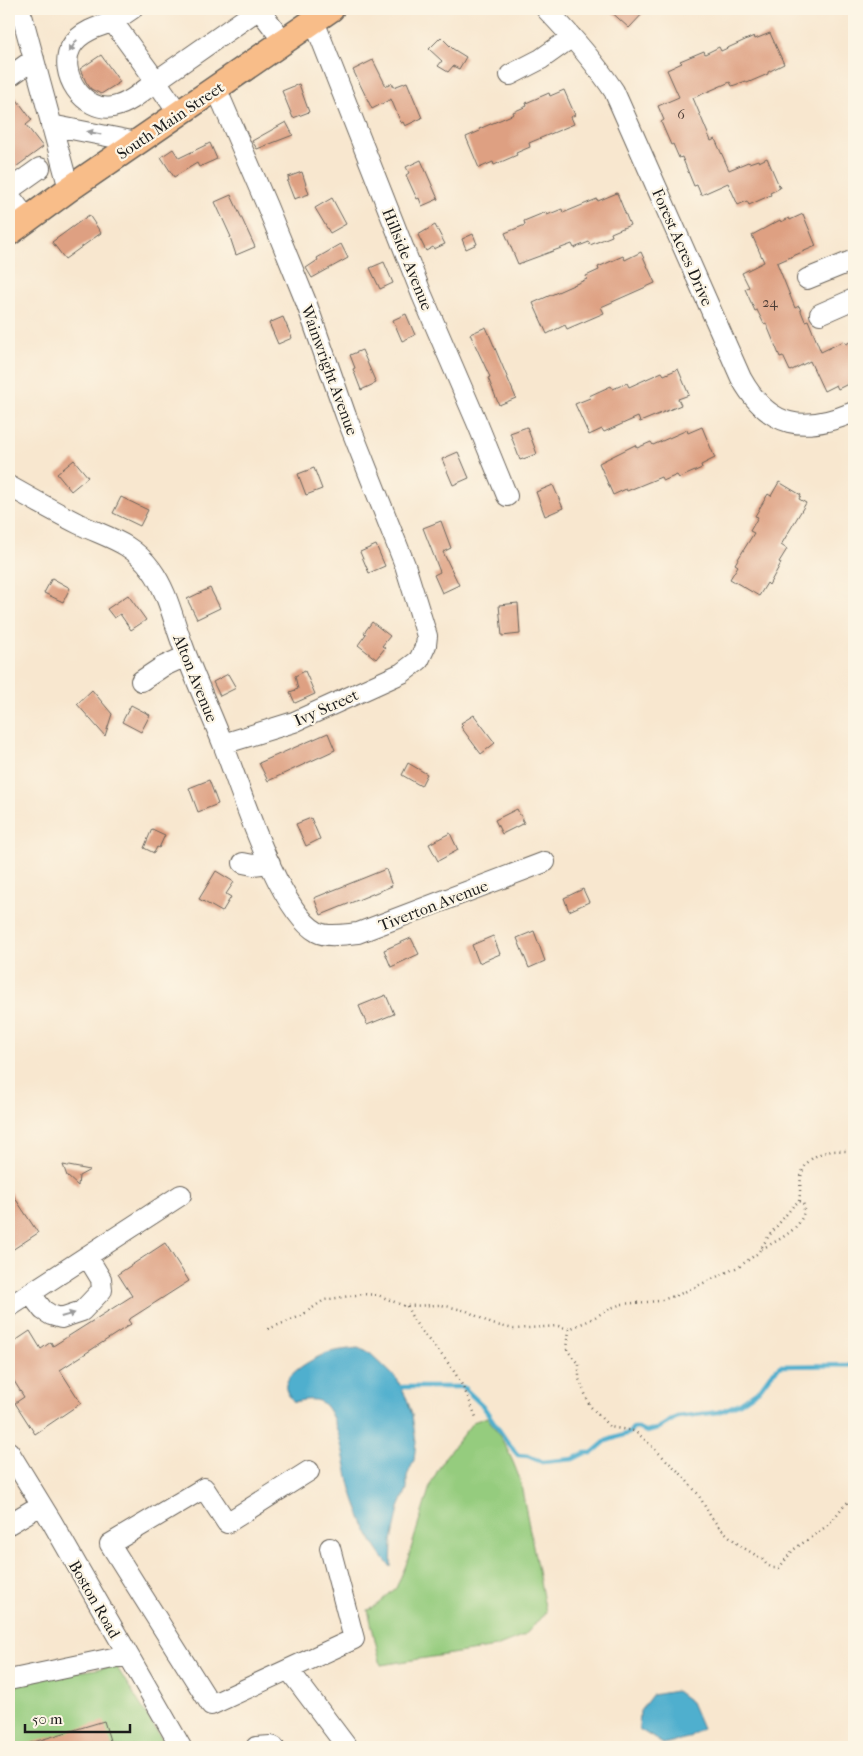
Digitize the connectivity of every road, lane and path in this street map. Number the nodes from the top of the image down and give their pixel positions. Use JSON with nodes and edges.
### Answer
{"nodes":[{"id":1,"x":18,"y":9,"type":"edge"},
{"id":2,"x":132,"y":9,"type":"edge"},
{"id":3,"x":546,"y":9,"type":"edge"},
{"id":4,"x":255,"y":10,"type":"edge"},
{"id":5,"x":323,"y":15,"type":"edge"},
{"id":6,"x":113,"y":22,"type":"junction"},
{"id":7,"x":572,"y":37,"type":"junction"},
{"id":8,"x":284,"y":42,"type":"junction"},
{"id":9,"x":34,"y":59,"type":"junction"},
{"id":10,"x":510,"y":75,"type":"dead end"},
{"id":11,"x":9,"y":77,"type":"edge"},
{"id":12,"x":156,"y":81,"type":"junction"},
{"id":13,"x":216,"y":88,"type":"junction"},
{"id":14,"x":179,"y":114,"type":"junction"},
{"id":15,"x":52,"y":124,"type":"junction"},
{"id":16,"x":137,"y":142,"type":"junction"},
{"id":17,"x":40,"y":168,"type":"dead end"},
{"id":18,"x":69,"y":189,"type":"junction"},
{"id":19,"x":9,"y":190,"type":"edge"},
{"id":20,"x":9,"y":195,"type":"edge"},
{"id":21,"x":18,"y":226,"type":"edge"},
{"id":22,"x":854,"y":260,"type":"edge"},
{"id":23,"x":807,"y":279,"type":"dead end"},
{"id":24,"x":854,"y":299,"type":"edge"},
{"id":25,"x":820,"y":314,"type":"dead end"},
{"id":26,"x":854,"y":412,"type":"edge"},
{"id":27,"x":9,"y":486,"type":"edge"},
{"id":28,"x":507,"y":496,"type":"dead end"},
{"id":29,"x":422,"y":655,"type":"joint"},
{"id":30,"x":186,"y":656,"type":"junction"},
{"id":31,"x":141,"y":681,"type":"dead end"},
{"id":32,"x":223,"y":744,"type":"junction"},
{"id":33,"x":243,"y":862,"type":"dead end"},
{"id":34,"x":545,"y":862,"type":"dead end"},
{"id":35,"x":270,"y":863,"type":"junction"},
{"id":36,"x":318,"y":932,"type":"joint"},
{"id":37,"x":854,"y":1152,"type":"edge"},
{"id":38,"x":181,"y":1195,"type":"dead end"},
{"id":39,"x":799,"y":1201,"type":"junction"},
{"id":40,"x":760,"y":1249,"type":"junction"},
{"id":41,"x":88,"y":1256,"type":"junction"},
{"id":42,"x":30,"y":1293,"type":"junction"},
{"id":43,"x":407,"y":1306,"type":"junction"},
{"id":44,"x":9,"y":1307,"type":"edge"},
{"id":45,"x":268,"y":1329,"type":"dead end"},
{"id":46,"x":569,"y":1329,"type":"junction"},
{"id":47,"x":477,"y":1420,"type":"dead end"},
{"id":48,"x":9,"y":1452,"type":"edge"},
{"id":49,"x":309,"y":1471,"type":"dead end"},
{"id":50,"x":854,"y":1498,"type":"edge"},
{"id":51,"x":41,"y":1505,"type":"junction"},
{"id":52,"x":9,"y":1524,"type":"edge"},
{"id":53,"x":330,"y":1548,"type":"dead end"},
{"id":54,"x":127,"y":1655,"type":"junction"},
{"id":55,"x":289,"y":1670,"type":"junction"},
{"id":56,"x":9,"y":1680,"type":"edge"},
{"id":57,"x":181,"y":1747,"type":"edge"},
{"id":58,"x":256,"y":1747,"type":"edge"},
{"id":59,"x":274,"y":1747,"type":"edge"},
{"id":60,"x":347,"y":1747,"type":"edge"}],
"edges":[{"from":1,"to":9,"type":"street"},
{"from":2,"to":6,"type":"street"},
{"from":3,"to":7,"type":"street","name":"Forest Acres Drive"},
{"from":4,"to":8,"type":"street"},
{"from":4,"to":12,"type":"street"},
{"from":5,"to":8,"type":"main road","name":"South Main Street"},
{"from":5,"to":28,"type":"street","name":"Hillside Avenue"},
{"from":6,"to":12,"type":"street"},
{"from":6,"to":12,"type":"street","one_way":true},
{"from":7,"to":10,"type":"street"},
{"from":7,"to":26,"type":"street","name":"Forest Acres Drive"},
{"from":8,"to":13,"type":"main road","name":"South Main Street"},
{"from":9,"to":11,"type":"street"},
{"from":9,"to":15,"type":"street"},
{"from":12,"to":14,"type":"street"},
{"from":13,"to":14,"type":"main road","name":"South Main Street"},
{"from":13,"to":29,"type":"street","name":"Wainwright Avenue"},
{"from":14,"to":16,"type":"main road","name":"South Main Street"},
{"from":16,"to":15,"type":"street","one_way":true},
{"from":15,"to":18,"type":"street"},
{"from":16,"to":18,"type":"main road","name":"South Main Street"},
{"from":17,"to":19,"type":"street"},
{"from":18,"to":21,"type":"main road","name":"South Main Street"},
{"from":20,"to":21,"type":"street"},
{"from":22,"to":23,"type":"street"},
{"from":24,"to":25,"type":"street"},
{"from":27,"to":30,"type":"street","name":"Alton Avenue"},
{"from":29,"to":32,"type":"street","name":"Ivy Street"},
{"from":30,"to":31,"type":"street"},
{"from":30,"to":32,"type":"street","name":"Alton Avenue"},
{"from":32,"to":35,"type":"street","name":"Alton Avenue"},
{"from":33,"to":35,"type":"street"},
{"from":34,"to":36,"type":"street","name":"Tiverton Avenue"},
{"from":35,"to":36,"type":"street","name":"Alton Avenue"},
{"from":37,"to":39,"type":"path"},
{"from":38,"to":41,"type":"street"},
{"from":39,"to":40,"type":"path"},
{"from":39,"to":40,"type":"path"},
{"from":40,"to":46,"type":"path"},
{"from":41,"to":42,"type":"street"},
{"from":42,"to":41,"type":"street","one_way":true},
{"from":42,"to":44,"type":"street"},
{"from":43,"to":45,"type":"path"},
{"from":43,"to":46,"type":"path"},
{"from":43,"to":47,"type":"path"},
{"from":46,"to":50,"type":"path"},
{"from":48,"to":51,"type":"street","name":"Boston Road"},
{"from":49,"to":55,"type":"street"},
{"from":51,"to":52,"type":"street"},
{"from":51,"to":54,"type":"street","name":"Boston Road"},
{"from":53,"to":55,"type":"street"},
{"from":54,"to":56,"type":"street"},
{"from":54,"to":57,"type":"street","name":"Boston Road"},
{"from":55,"to":60,"type":"street"},
{"from":58,"to":59,"type":"street"}]}
